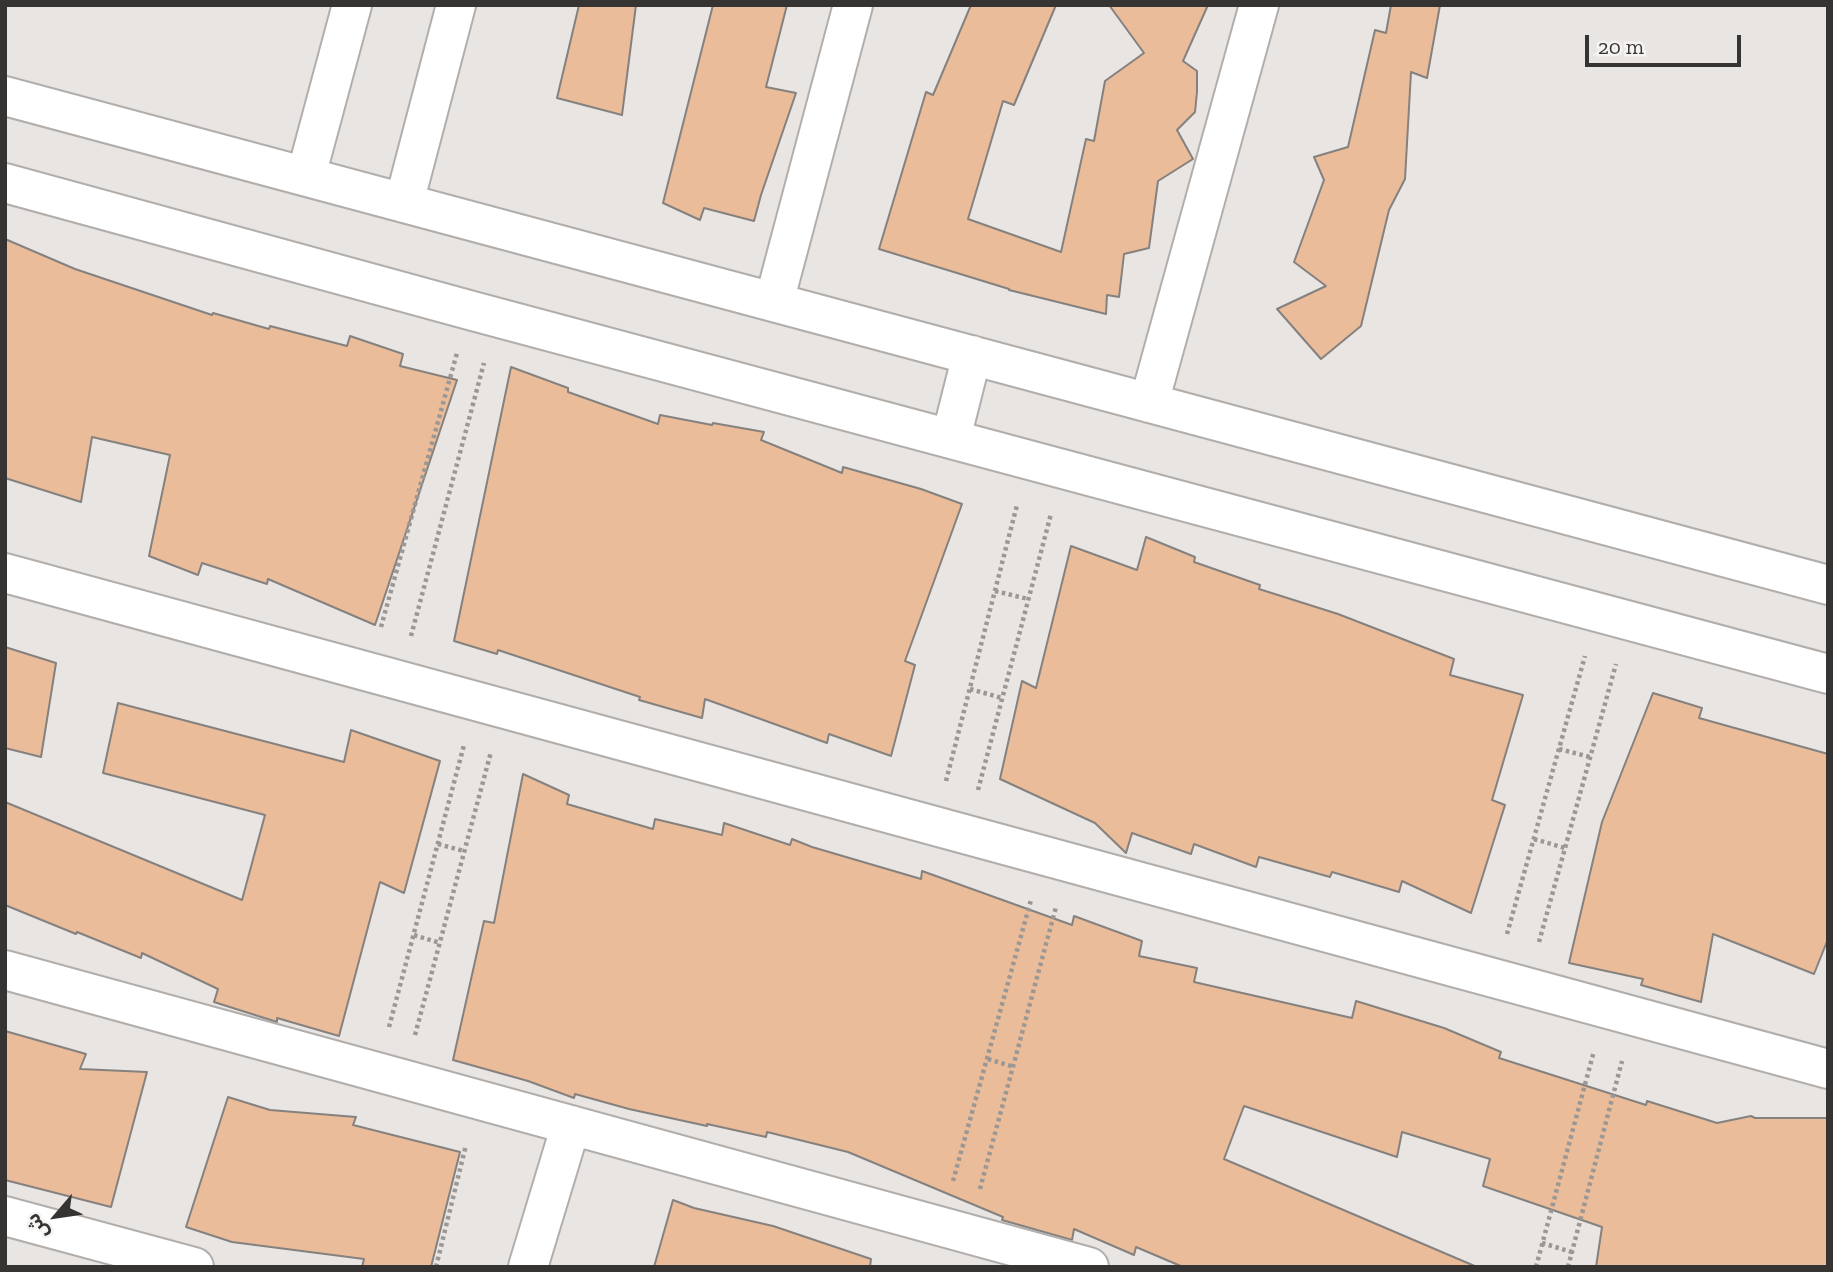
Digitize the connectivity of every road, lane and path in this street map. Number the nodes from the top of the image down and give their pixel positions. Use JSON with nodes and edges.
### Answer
{"nodes":[{"id":1,"x":352,"y":5,"type":"edge"},
{"id":2,"x":456,"y":5,"type":"edge"},
{"id":3,"x":853,"y":5,"type":"edge"},
{"id":4,"x":1259,"y":5,"type":"edge"},
{"id":5,"x":5,"y":96,"type":"edge"},
{"id":6,"x":306,"y":176,"type":"junction"},
{"id":7,"x":5,"y":183,"type":"edge"},
{"id":8,"x":404,"y":203,"type":"junction"},
{"id":9,"x":775,"y":302,"type":"junction"},
{"id":10,"x":482,"y":313,"type":"junction"},
{"id":11,"x":972,"y":355,"type":"junction"},
{"id":12,"x":1149,"y":403,"type":"junction"},
{"id":13,"x":951,"y":438,"type":"junction"},
{"id":14,"x":1046,"y":465,"type":"junction"},
{"id":15,"x":5,"y":573,"type":"edge"},
{"id":16,"x":1828,"y":584,"type":"edge"},
{"id":17,"x":995,"y":591,"type":"junction"},
{"id":18,"x":1028,"y":599,"type":"junction"},
{"id":19,"x":1613,"y":617,"type":"junction"},
{"id":20,"x":1828,"y":674,"type":"edge"},
{"id":21,"x":384,"y":676,"type":"junction"},
{"id":22,"x":970,"y":689,"type":"junction"},
{"id":23,"x":1002,"y":698,"type":"junction"},
{"id":24,"x":489,"y":705,"type":"junction"},
{"id":25,"x":1559,"y":749,"type":"junction"},
{"id":26,"x":1590,"y":758,"type":"junction"},
{"id":27,"x":950,"y":830,"type":"junction"},
{"id":28,"x":1534,"y":839,"type":"junction"},
{"id":29,"x":438,"y":844,"type":"junction"},
{"id":30,"x":1565,"y":848,"type":"junction"},
{"id":31,"x":464,"y":851,"type":"junction"},
{"id":32,"x":1055,"y":858,"type":"junction"},
{"id":33,"x":414,"y":935,"type":"junction"},
{"id":34,"x":440,"y":943,"type":"junction"},
{"id":35,"x":5,"y":970,"type":"edge"},
{"id":36,"x":1510,"y":983,"type":"junction"},
{"id":37,"x":1619,"y":1012,"type":"junction"},
{"id":38,"x":988,"y":1059,"type":"junction"},
{"id":39,"x":1014,"y":1067,"type":"junction"},
{"id":40,"x":1828,"y":1069,"type":"edge"},
{"id":41,"x":390,"y":1076,"type":"junction"},
{"id":42,"x":478,"y":1100,"type":"junction"},
{"id":43,"x":571,"y":1125,"type":"junction"},
{"id":44,"x":5,"y":1216,"type":"edge"},
{"id":45,"x":954,"y":1230,"type":"junction"},
{"id":46,"x":1542,"y":1243,"type":"junction"},
{"id":47,"x":1572,"y":1252,"type":"junction"},
{"id":48,"x":194,"y":1267,"type":"edge"},
{"id":49,"x":436,"y":1267,"type":"edge"},
{"id":50,"x":528,"y":1267,"type":"edge"},
{"id":51,"x":1089,"y":1267,"type":"edge"},
{"id":52,"x":1536,"y":1267,"type":"edge"},
{"id":53,"x":1567,"y":1267,"type":"edge"}],
"edges":[{"from":1,"to":6,"type":"street"},
{"from":2,"to":8,"type":"street"},
{"from":3,"to":9,"type":"street"},
{"from":4,"to":12,"type":"street"},
{"from":5,"to":6,"type":"street"},
{"from":6,"to":8,"type":"street"},
{"from":7,"to":10,"type":"street"},
{"from":8,"to":9,"type":"street"},
{"from":9,"to":11,"type":"street"},
{"from":10,"to":13,"type":"street"},
{"from":10,"to":21,"type":"path"},
{"from":10,"to":21,"type":"path"},
{"from":11,"to":12,"type":"street"},
{"from":11,"to":13,"type":"street"},
{"from":12,"to":16,"type":"street"},
{"from":13,"to":14,"type":"street"},
{"from":14,"to":17,"type":"path"},
{"from":14,"to":18,"type":"path"},
{"from":14,"to":19,"type":"street"},
{"from":15,"to":21,"type":"street"},
{"from":17,"to":18,"type":"path"},
{"from":17,"to":22,"type":"path"},
{"from":18,"to":23,"type":"path"},
{"from":19,"to":20,"type":"street"},
{"from":19,"to":25,"type":"path"},
{"from":19,"to":26,"type":"path"},
{"from":21,"to":24,"type":"street"},
{"from":22,"to":23,"type":"path"},
{"from":22,"to":27,"type":"path"},
{"from":23,"to":27,"type":"path"},
{"from":24,"to":27,"type":"street"},
{"from":24,"to":29,"type":"path"},
{"from":24,"to":31,"type":"path"},
{"from":25,"to":26,"type":"path"},
{"from":25,"to":28,"type":"path"},
{"from":26,"to":30,"type":"path"},
{"from":27,"to":32,"type":"street"},
{"from":28,"to":30,"type":"path"},
{"from":28,"to":36,"type":"path"},
{"from":29,"to":31,"type":"path"},
{"from":29,"to":33,"type":"path"},
{"from":30,"to":36,"type":"path"},
{"from":31,"to":34,"type":"path"},
{"from":32,"to":36,"type":"street"},
{"from":32,"to":38,"type":"path"},
{"from":32,"to":39,"type":"path"},
{"from":33,"to":34,"type":"path"},
{"from":33,"to":41,"type":"path"},
{"from":34,"to":41,"type":"path"},
{"from":35,"to":41,"type":"street"},
{"from":36,"to":37,"type":"street"},
{"from":37,"to":40,"type":"street"},
{"from":37,"to":46,"type":"path"},
{"from":37,"to":47,"type":"path"},
{"from":38,"to":39,"type":"path"},
{"from":38,"to":45,"type":"path"},
{"from":39,"to":45,"type":"path"},
{"from":41,"to":42,"type":"street"},
{"from":42,"to":43,"type":"street"},
{"from":42,"to":49,"type":"path"},
{"from":43,"to":45,"type":"street"},
{"from":43,"to":50,"type":"street"},
{"from":44,"to":48,"type":"street"},
{"from":45,"to":51,"type":"street"},
{"from":46,"to":47,"type":"path"},
{"from":46,"to":52,"type":"path"},
{"from":47,"to":53,"type":"path"}]}
